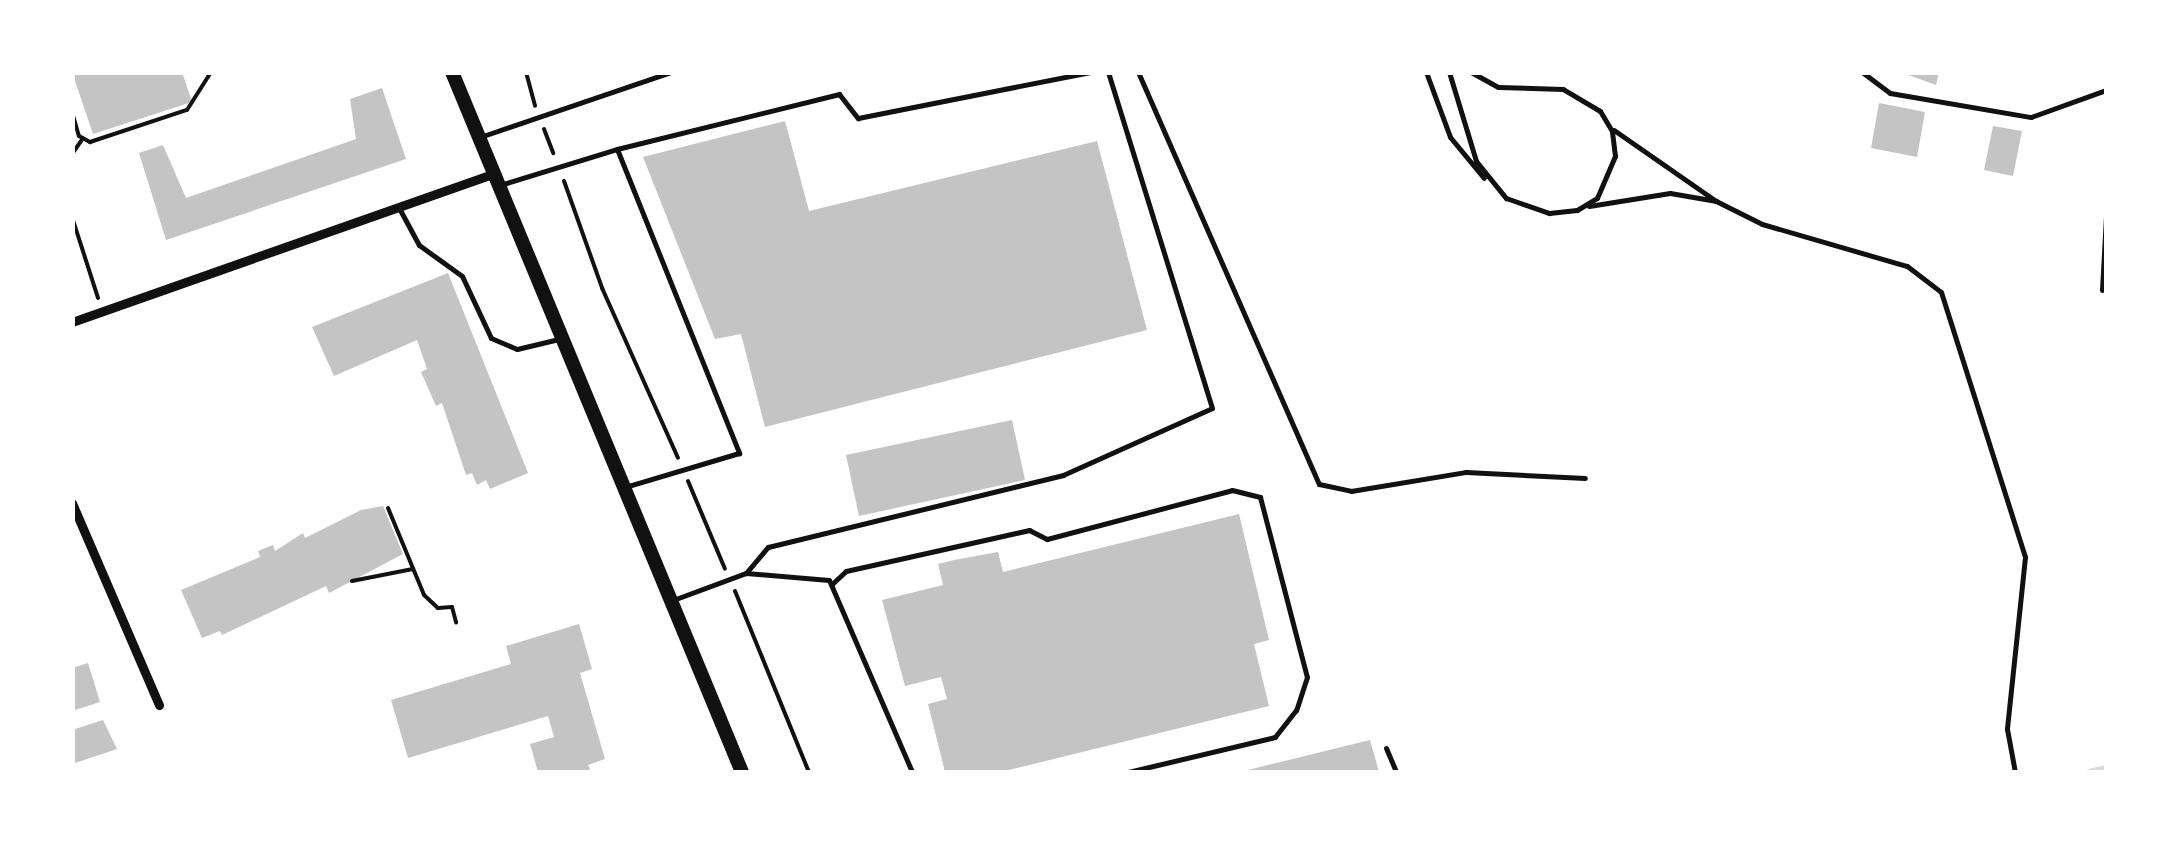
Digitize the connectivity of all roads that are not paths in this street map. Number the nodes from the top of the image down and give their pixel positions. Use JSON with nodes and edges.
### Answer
{"nodes":[{"id":1,"x":452,"y":72,"type":"edge"},
{"id":2,"x":671,"y":72,"type":"edge"},
{"id":3,"x":1090,"y":72,"type":"edge"},
{"id":4,"x":1108,"y":72,"type":"edge"},
{"id":5,"x":1138,"y":72,"type":"edge"},
{"id":6,"x":1426,"y":72,"type":"edge"},
{"id":7,"x":1449,"y":72,"type":"edge"},
{"id":8,"x":1471,"y":72,"type":"edge"},
{"id":9,"x":1862,"y":72,"type":"edge"},
{"id":10,"x":2106,"y":90,"type":"edge"},
{"id":11,"x":1609,"y":125,"type":"junction"},
{"id":12,"x":478,"y":137,"type":"junction"},
{"id":13,"x":616,"y":150,"type":"junction"},
{"id":14,"x":494,"y":180,"type":"junction"},
{"id":15,"x":1491,"y":185,"type":"junction"},
{"id":16,"x":1716,"y":201,"type":"junction"},
{"id":17,"x":1586,"y":206,"type":"junction"},
{"id":18,"x":399,"y":208,"type":"junction"},
{"id":19,"x":2106,"y":216,"type":"edge"},
{"id":20,"x":2102,"y":290,"type":"dead end"},
{"id":21,"x":72,"y":322,"type":"edge"},
{"id":22,"x":560,"y":338,"type":"junction"},
{"id":23,"x":1585,"y":478,"type":"dead end"},
{"id":24,"x":622,"y":488,"type":"junction"},
{"id":25,"x":72,"y":503,"type":"edge"},
{"id":26,"x":746,"y":572,"type":"junction"},
{"id":27,"x":832,"y":584,"type":"junction"},
{"id":28,"x":670,"y":601,"type":"junction"},
{"id":29,"x":159,"y":705,"type":"dead end"},
{"id":30,"x":1386,"y":748,"type":"dead end"},
{"id":31,"x":742,"y":772,"type":"edge"},
{"id":32,"x":912,"y":772,"type":"edge"},
{"id":33,"x":1128,"y":772,"type":"edge"},
{"id":34,"x":1396,"y":772,"type":"edge"},
{"id":35,"x":2015,"y":772,"type":"edge"}],
"edges":[{"from":1,"to":12,"type":"main road"},
{"from":2,"to":12,"type":"lane"},
{"from":3,"to":13,"type":"lane"},
{"from":4,"to":26,"type":"lane"},
{"from":5,"to":23,"type":"lane"},
{"from":6,"to":15,"type":"lane"},
{"from":7,"to":15,"type":"lane"},
{"from":8,"to":11,"type":"lane"},
{"from":9,"to":10,"type":"lane"},
{"from":11,"to":16,"type":"lane"},
{"from":11,"to":17,"type":"lane"},
{"from":12,"to":14,"type":"main road"},
{"from":13,"to":14,"type":"lane"},
{"from":13,"to":24,"type":"lane"},
{"from":14,"to":18,"type":"street"},
{"from":14,"to":22,"type":"main road"},
{"from":15,"to":17,"type":"lane"},
{"from":16,"to":17,"type":"lane"},
{"from":16,"to":35,"type":"lane"},
{"from":18,"to":21,"type":"street"},
{"from":18,"to":22,"type":"lane"},
{"from":19,"to":20,"type":"lane"},
{"from":22,"to":24,"type":"main road"},
{"from":24,"to":28,"type":"main road"},
{"from":25,"to":29,"type":"street"},
{"from":26,"to":27,"type":"lane"},
{"from":26,"to":28,"type":"lane"},
{"from":27,"to":32,"type":"lane"},
{"from":27,"to":33,"type":"lane"},
{"from":28,"to":31,"type":"main road"},
{"from":30,"to":34,"type":"lane"}]}
